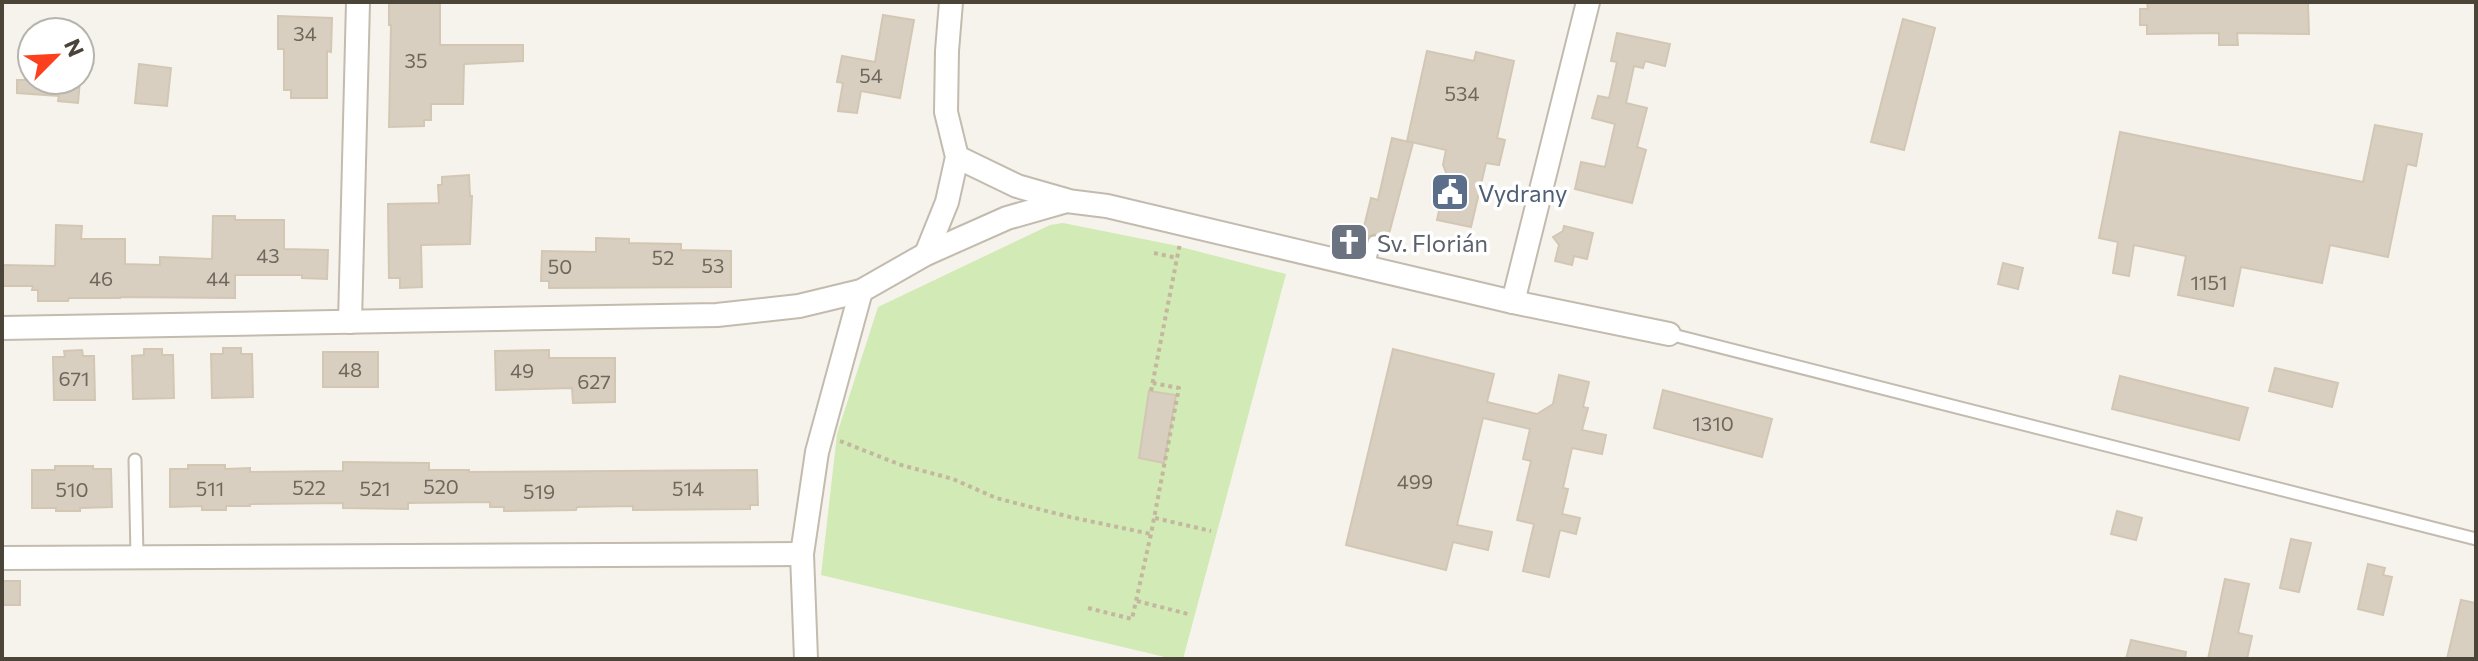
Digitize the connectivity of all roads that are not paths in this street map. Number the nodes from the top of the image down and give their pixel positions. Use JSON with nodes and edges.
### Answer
{"nodes":[{"id":1,"x":358,"y":2,"type":"edge"},
{"id":2,"x":951,"y":2,"type":"edge"},
{"id":3,"x":1588,"y":2,"type":"edge"},
{"id":4,"x":957,"y":157,"type":"junction"},
{"id":5,"x":1067,"y":201,"type":"junction"},
{"id":6,"x":1374,"y":242,"type":"dead end"},
{"id":7,"x":926,"y":254,"type":"junction"},
{"id":8,"x":1368,"y":268,"type":"junction"},
{"id":9,"x":861,"y":291,"type":"junction"},
{"id":10,"x":1513,"y":302,"type":"junction"},
{"id":11,"x":350,"y":322,"type":"junction"},
{"id":12,"x":2,"y":328,"type":"edge"},
{"id":13,"x":1669,"y":334,"type":"joint"},
{"id":14,"x":135,"y":460,"type":"dead end"},
{"id":15,"x":2476,"y":539,"type":"edge"},
{"id":16,"x":802,"y":554,"type":"junction"},
{"id":17,"x":137,"y":556,"type":"junction"},
{"id":18,"x":2,"y":558,"type":"edge"},
{"id":19,"x":806,"y":659,"type":"edge"}],
"edges":[{"from":1,"to":11,"type":"street"},
{"from":2,"to":4,"type":"street"},
{"from":3,"to":10,"type":"street"},
{"from":4,"to":5,"type":"street"},
{"from":4,"to":7,"type":"street"},
{"from":5,"to":7,"type":"street"},
{"from":5,"to":8,"type":"street"},
{"from":6,"to":8,"type":"lane"},
{"from":7,"to":9,"type":"street"},
{"from":8,"to":10,"type":"street"},
{"from":9,"to":11,"type":"street"},
{"from":9,"to":16,"type":"street"},
{"from":10,"to":13,"type":"street"},
{"from":11,"to":12,"type":"street"},
{"from":13,"to":15,"type":"lane"},
{"from":14,"to":17,"type":"lane"},
{"from":16,"to":17,"type":"street"},
{"from":16,"to":19,"type":"street"},
{"from":17,"to":18,"type":"street"}]}
